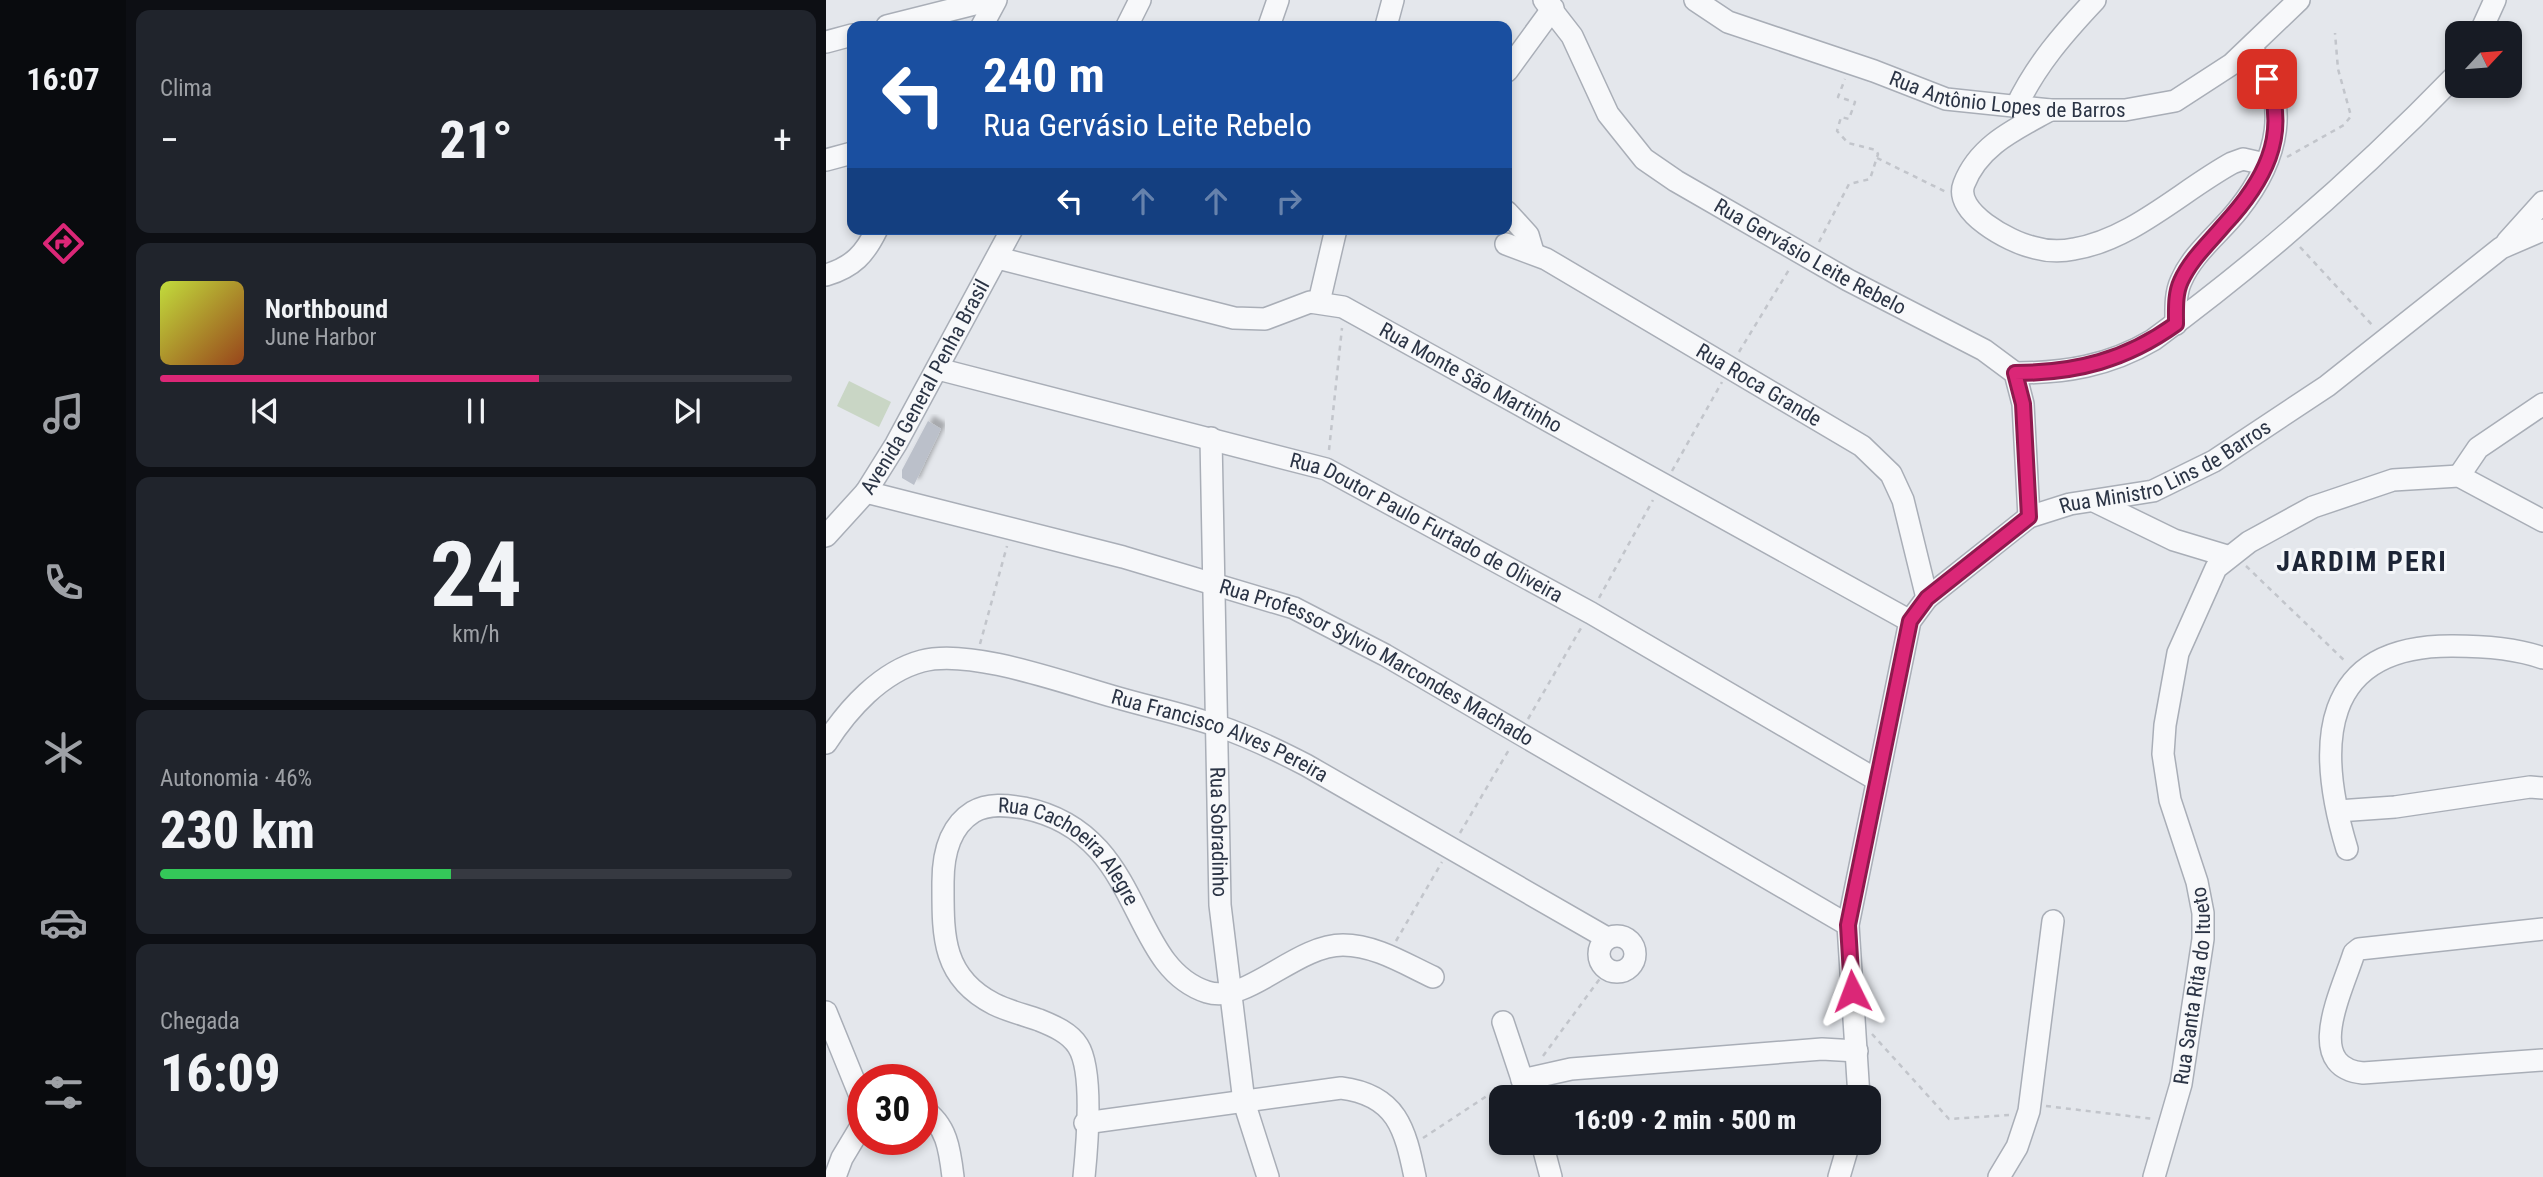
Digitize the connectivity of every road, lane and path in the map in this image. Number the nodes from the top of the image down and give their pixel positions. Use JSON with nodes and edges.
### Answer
{"nodes":[{"id":1,"x":990,"y":0,"type":"edge"},
{"id":2,"x":996,"y":0,"type":"edge"},
{"id":3,"x":1140,"y":0,"type":"edge"},
{"id":4,"x":1278,"y":0,"type":"edge"},
{"id":5,"x":1393,"y":0,"type":"edge"},
{"id":6,"x":1695,"y":0,"type":"edge"},
{"id":7,"x":2095,"y":0,"type":"edge"},
{"id":8,"x":2299,"y":0,"type":"edge"},
{"id":9,"x":2495,"y":0,"type":"edge"},
{"id":10,"x":1549,"y":4,"type":"edge"},
{"id":11,"x":907,"y":21,"type":"edge"},
{"id":12,"x":985,"y":21,"type":"edge"},
{"id":13,"x":1130,"y":21,"type":"edge"},
{"id":14,"x":1271,"y":21,"type":"edge"},
{"id":15,"x":1387,"y":21,"type":"edge"},
{"id":16,"x":2485,"y":21,"type":"edge"},
{"id":17,"x":2335,"y":33,"type":"dead end"},
{"id":18,"x":847,"y":37,"type":"edge"},
{"id":19,"x":826,"y":43,"type":"edge"},
{"id":20,"x":2251,"y":48,"type":"junction"},
{"id":21,"x":1851,"y":62,"type":"junction"},
{"id":22,"x":1512,"y":63,"type":"edge"},
{"id":23,"x":2445,"y":86,"type":"edge"},
{"id":24,"x":2016,"y":107,"type":"junction"},
{"id":25,"x":2050,"y":110,"type":"junction"},
{"id":26,"x":847,"y":154,"type":"edge"},
{"id":27,"x":1876,"y":158,"type":"junction"},
{"id":28,"x":826,"y":160,"type":"edge"},
{"id":29,"x":2265,"y":164,"type":"junction"},
{"id":30,"x":1964,"y":202,"type":"junction"},
{"id":31,"x":2543,"y":202,"type":"edge"},
{"id":32,"x":1512,"y":217,"type":"edge"},
{"id":33,"x":2543,"y":230,"type":"edge"},
{"id":34,"x":874,"y":235,"type":"edge"},
{"id":35,"x":1009,"y":235,"type":"edge"},
{"id":36,"x":1335,"y":235,"type":"edge"},
{"id":37,"x":2288,"y":235,"type":"junction"},
{"id":38,"x":2543,"y":242,"type":"edge"},
{"id":39,"x":1506,"y":244,"type":"dead end"},
{"id":40,"x":2511,"y":245,"type":"junction"},
{"id":41,"x":1533,"y":252,"type":"junction"},
{"id":42,"x":1812,"y":257,"type":"junction"},
{"id":43,"x":998,"y":258,"type":"junction"},
{"id":44,"x":826,"y":275,"type":"edge"},
{"id":45,"x":1319,"y":302,"type":"junction"},
{"id":46,"x":1343,"y":307,"type":"junction"},
{"id":47,"x":2176,"y":324,"type":"junction"},
{"id":48,"x":2385,"y":340,"type":"junction"},
{"id":49,"x":938,"y":369,"type":"junction"},
{"id":50,"x":2015,"y":373,"type":"junction"},
{"id":51,"x":2543,"y":404,"type":"edge"},
{"id":52,"x":1211,"y":438,"type":"junction"},
{"id":53,"x":1326,"y":469,"type":"junction"},
{"id":54,"x":2459,"y":475,"type":"junction"},
{"id":55,"x":1662,"y":484,"type":"junction"},
{"id":56,"x":866,"y":492,"type":"junction"},
{"id":57,"x":2096,"y":502,"type":"junction"},
{"id":58,"x":2029,"y":517,"type":"junction"},
{"id":59,"x":2543,"y":521,"type":"edge"},
{"id":60,"x":1012,"y":529,"type":"junction"},
{"id":61,"x":826,"y":536,"type":"edge"},
{"id":62,"x":2227,"y":556,"type":"junction"},
{"id":63,"x":1213,"y":582,"type":"junction"},
{"id":64,"x":1927,"y":598,"type":"junction"},
{"id":65,"x":1591,"y":613,"type":"junction"},
{"id":66,"x":1910,"y":621,"type":"junction"},
{"id":67,"x":2543,"y":658,"type":"edge"},
{"id":68,"x":975,"y":661,"type":"junction"},
{"id":69,"x":2359,"y":676,"type":"junction"},
{"id":70,"x":1216,"y":725,"type":"junction"},
{"id":71,"x":1519,"y":732,"type":"junction"},
{"id":72,"x":826,"y":743,"type":"edge"},
{"id":73,"x":1877,"y":780,"type":"junction"},
{"id":74,"x":2543,"y":788,"type":"edge"},
{"id":75,"x":2338,"y":811,"type":"junction"},
{"id":76,"x":1451,"y":848,"type":"junction"},
{"id":77,"x":2347,"y":849,"type":"dead end"},
{"id":78,"x":2053,"y":920,"type":"dead end"},
{"id":79,"x":1848,"y":925,"type":"junction"},
{"id":80,"x":2543,"y":929,"type":"edge"},
{"id":81,"x":1607,"y":938,"type":"junction"},
{"id":82,"x":1385,"y":954,"type":"junction"},
{"id":83,"x":1607,"y":969,"type":"junction"},
{"id":84,"x":1433,"y":977,"type":"dead end"},
{"id":85,"x":1229,"y":995,"type":"junction"},
{"id":86,"x":826,"y":1012,"type":"edge"},
{"id":87,"x":1853,"y":1014,"type":"junction"},
{"id":88,"x":1503,"y":1022,"type":"dead end"},
{"id":89,"x":1857,"y":1051,"type":"junction"},
{"id":90,"x":2543,"y":1060,"type":"edge"},
{"id":91,"x":847,"y":1064,"type":"edge"},
{"id":92,"x":1529,"y":1084,"type":"edge"},
{"id":93,"x":1858,"y":1085,"type":"edge"},
{"id":94,"x":1244,"y":1102,"type":"junction"},
{"id":95,"x":2029,"y":1111,"type":"junction"},
{"id":96,"x":2172,"y":1122,"type":"junction"},
{"id":97,"x":1085,"y":1123,"type":"junction"},
{"id":98,"x":938,"y":1124,"type":"edge"},
{"id":99,"x":847,"y":1147,"type":"edge"},
{"id":100,"x":1409,"y":1148,"type":"junction"},
{"id":101,"x":1546,"y":1155,"type":"edge"},
{"id":102,"x":1845,"y":1155,"type":"edge"},
{"id":103,"x":834,"y":1166,"type":"edge"},
{"id":104,"x":953,"y":1177,"type":"edge"},
{"id":105,"x":1084,"y":1177,"type":"edge"},
{"id":106,"x":1268,"y":1177,"type":"edge"},
{"id":107,"x":1415,"y":1177,"type":"edge"},
{"id":108,"x":1552,"y":1177,"type":"edge"},
{"id":109,"x":1839,"y":1177,"type":"edge"},
{"id":110,"x":1999,"y":1177,"type":"edge"},
{"id":111,"x":2154,"y":1177,"type":"edge"}],
"edges":[{"from":1,"to":11,"type":"street"},
{"from":2,"to":12,"type":"street"},
{"from":3,"to":13,"type":"street"},
{"from":4,"to":14,"type":"street"},
{"from":5,"to":15,"type":"street"},
{"from":6,"to":21,"type":"street","name":"Rua Antônio Lopes de Barros"},
{"from":7,"to":24,"type":"street"},
{"from":8,"to":20,"type":"street","name":"Rua Antônio Lopes de Barros"},
{"from":9,"to":16,"type":"street"},
{"from":10,"to":22,"type":"street"},
{"from":10,"to":42,"type":"street","name":"Rua Gervásio Leite Rebelo"},
{"from":17,"to":29,"type":"path"},
{"from":18,"to":19,"type":"street"},
{"from":20,"to":25,"type":"street","name":"Rua Antônio Lopes de Barros"},
{"from":20,"to":29,"type":"street"},
{"from":21,"to":24,"type":"street","name":"Rua Antônio Lopes de Barros"},
{"from":21,"to":27,"type":"path"},
{"from":23,"to":37,"type":"street"},
{"from":24,"to":25,"type":"street","name":"Rua Antônio Lopes de Barros"},
{"from":25,"to":30,"type":"street"},
{"from":26,"to":28,"type":"street"},
{"from":27,"to":30,"type":"path"},
{"from":27,"to":42,"type":"path"},
{"from":29,"to":30,"type":"street"},
{"from":29,"to":47,"type":"street"},
{"from":31,"to":40,"type":"street"},
{"from":32,"to":41,"type":"street"},
{"from":33,"to":40,"type":"street","name":"Rua Ministro Lins de Barros"},
{"from":34,"to":44,"type":"street"},
{"from":35,"to":43,"type":"street","name":"Avenida General Penha Brasil"},
{"from":36,"to":45,"type":"street"},
{"from":37,"to":47,"type":"street"},
{"from":37,"to":48,"type":"path"},
{"from":38,"to":40,"type":"street"},
{"from":39,"to":41,"type":"street","name":"Rua Roca Grande"},
{"from":40,"to":48,"type":"street","name":"Rua Ministro Lins de Barros"},
{"from":41,"to":64,"type":"street","name":"Rua Roca Grande"},
{"from":42,"to":50,"type":"street","name":"Rua Gervásio Leite Rebelo"},
{"from":43,"to":45,"type":"street","name":"Rua Monte São Martinho"},
{"from":43,"to":49,"type":"street","name":"Avenida General Penha Brasil"},
{"from":45,"to":46,"type":"street","name":"Rua Monte São Martinho"},
{"from":46,"to":53,"type":"path"},
{"from":46,"to":55,"type":"street","name":"Rua Monte São Martinho"},
{"from":47,"to":50,"type":"street"},
{"from":48,"to":57,"type":"street","name":"Rua Ministro Lins de Barros"},
{"from":49,"to":52,"type":"street","name":"Rua Doutor Paulo Furtado de Oliveira"},
{"from":49,"to":56,"type":"street","name":"Avenida General Penha Brasil"},
{"from":50,"to":58,"type":"street"},
{"from":51,"to":54,"type":"street"},
{"from":52,"to":53,"type":"street","name":"Rua Doutor Paulo Furtado de Oliveira"},
{"from":52,"to":63,"type":"street","name":"Rua Sobradinho"},
{"from":53,"to":65,"type":"street","name":"Rua Doutor Paulo Furtado de Oliveira"},
{"from":54,"to":59,"type":"street"},
{"from":54,"to":62,"type":"street"},
{"from":55,"to":65,"type":"path"},
{"from":55,"to":66,"type":"street","name":"Rua Monte São Martinho"},
{"from":56,"to":60,"type":"street","name":"Rua Professor Sylvio Marcondes Machado"},
{"from":56,"to":61,"type":"street","name":"Avenida General Penha Brasil"},
{"from":57,"to":58,"type":"street","name":"Rua Ministro Lins de Barros"},
{"from":57,"to":62,"type":"street"},
{"from":58,"to":64,"type":"street","name":"Rua Ministro Lins de Barros"},
{"from":60,"to":63,"type":"street","name":"Rua Professor Sylvio Marcondes Machado"},
{"from":60,"to":68,"type":"path"},
{"from":62,"to":69,"type":"path"},
{"from":62,"to":96,"type":"street","name":"Rua Santa Rita do Itueto"},
{"from":63,"to":70,"type":"street","name":"Rua Sobradinho"},
{"from":63,"to":71,"type":"street","name":"Rua Professor Sylvio Marcondes Machado"},
{"from":64,"to":66,"type":"street","name":"Rua Ministro Lins de Barros"},
{"from":65,"to":71,"type":"path"},
{"from":65,"to":73,"type":"street","name":"Rua Doutor Paulo Furtado de Oliveira"},
{"from":66,"to":73,"type":"street","name":"Rua Ministro Lins de Barros"},
{"from":67,"to":69,"type":"street"},
{"from":68,"to":70,"type":"street","name":"Rua Francisco Alves Pereira"},
{"from":68,"to":72,"type":"street","name":"Rua Francisco Alves Pereira"},
{"from":69,"to":75,"type":"street"},
{"from":70,"to":76,"type":"street","name":"Rua Francisco Alves Pereira"},
{"from":70,"to":85,"type":"street","name":"Rua Sobradinho"},
{"from":71,"to":76,"type":"path"},
{"from":71,"to":79,"type":"street","name":"Rua Professor Sylvio Marcondes Machado"},
{"from":73,"to":79,"type":"street","name":"Rua Ministro Lins de Barros"},
{"from":74,"to":75,"type":"street"},
{"from":75,"to":77,"type":"street"},
{"from":76,"to":81,"type":"street","name":"Rua Francisco Alves Pereira"},
{"from":76,"to":82,"type":"path"},
{"from":78,"to":95,"type":"street"},
{"from":79,"to":87,"type":"street","name":"Rua Ministro Lins de Barros"},
{"from":80,"to":90,"type":"street"},
{"from":81,"to":83,"type":"street"},
{"from":81,"to":83,"type":"street","name":"Rua Francisco Alves Pereira"},
{"from":82,"to":84,"type":"street"},
{"from":82,"to":85,"type":"street"},
{"from":83,"to":92,"type":"path"},
{"from":85,"to":94,"type":"street","name":"Rua Sobradinho"},
{"from":85,"to":97,"type":"street","name":"Rua Cachoeira Alegre"},
{"from":86,"to":91,"type":"street"},
{"from":87,"to":89,"type":"street","name":"Rua Ministro Lins de Barros"},
{"from":87,"to":95,"type":"path"},
{"from":88,"to":92,"type":"street"},
{"from":89,"to":92,"type":"street"},
{"from":89,"to":93,"type":"street","name":"Rua Ministro Lins de Barros"},
{"from":92,"to":100,"type":"path"},
{"from":94,"to":97,"type":"street"},
{"from":94,"to":100,"type":"street"},
{"from":94,"to":106,"type":"street","name":"Rua Sobradinho"},
{"from":95,"to":96,"type":"path"},
{"from":95,"to":110,"type":"street"},
{"from":96,"to":111,"type":"street","name":"Rua Santa Rita do Itueto"},
{"from":97,"to":105,"type":"street","name":"Rua Cachoeira Alegre"},
{"from":98,"to":104,"type":"street"},
{"from":99,"to":103,"type":"street"},
{"from":100,"to":107,"type":"street"},
{"from":101,"to":108,"type":"street"},
{"from":102,"to":109,"type":"street"}]}
